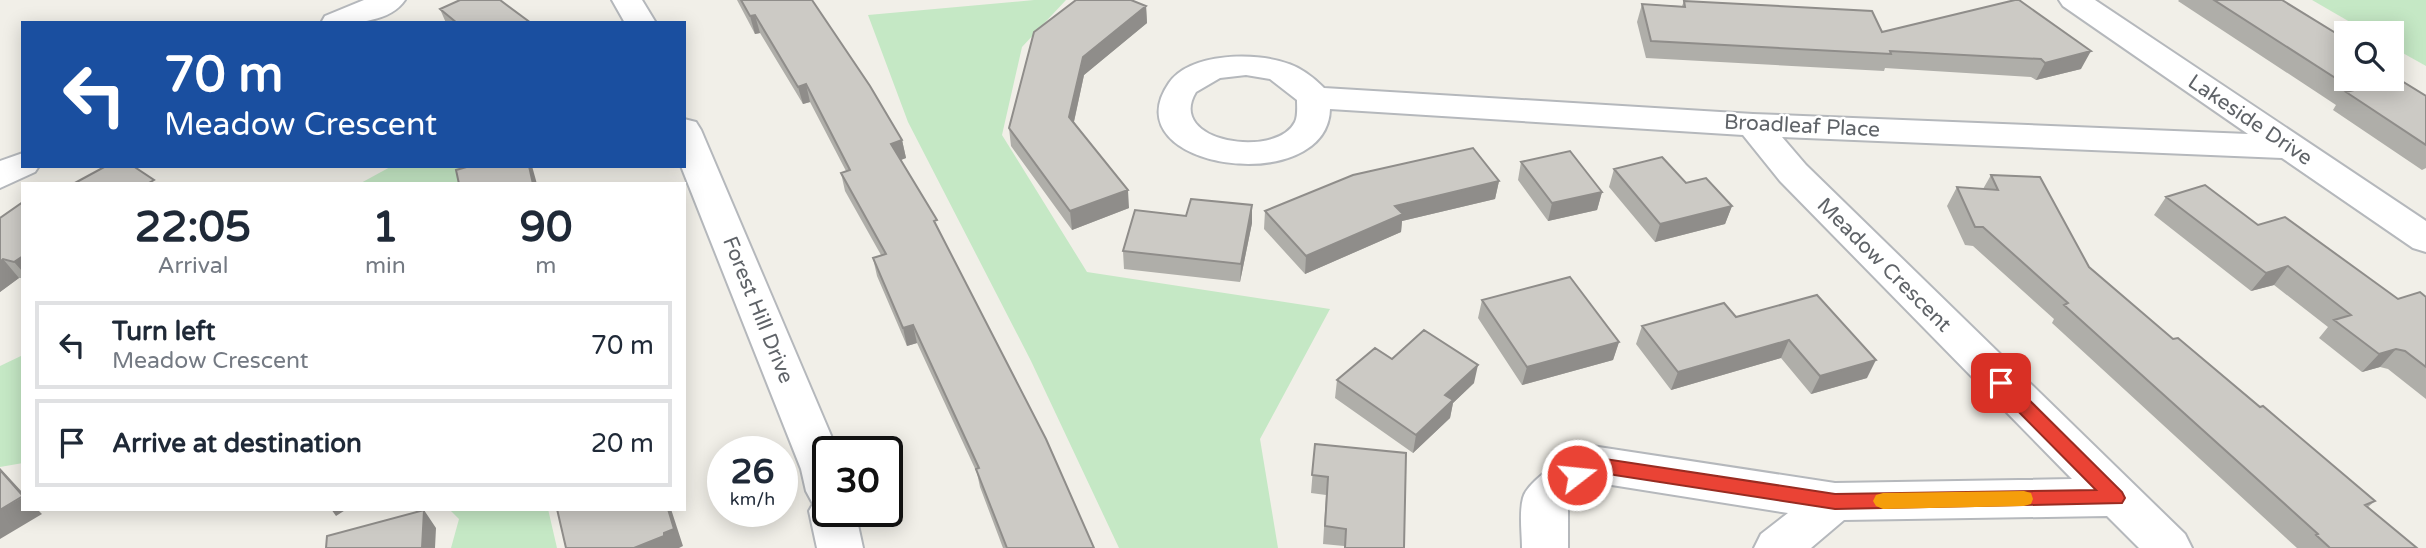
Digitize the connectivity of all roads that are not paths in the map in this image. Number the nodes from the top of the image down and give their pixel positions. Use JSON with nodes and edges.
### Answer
{"nodes":[{"id":1,"x":390,"y":0,"type":"edge"},
{"id":2,"x":627,"y":0,"type":"edge"},
{"id":3,"x":2074,"y":0,"type":"edge"},
{"id":4,"x":341,"y":21,"type":"edge"},
{"id":5,"x":640,"y":21,"type":"edge"},
{"id":6,"x":1314,"y":98,"type":"dead end"},
{"id":7,"x":1753,"y":125,"type":"junction"},
{"id":8,"x":686,"y":135,"type":"edge"},
{"id":9,"x":2290,"y":147,"type":"junction"},
{"id":10,"x":21,"y":165,"type":"edge"},
{"id":11,"x":0,"y":176,"type":"edge"},
{"id":12,"x":2426,"y":239,"type":"edge"},
{"id":13,"x":812,"y":442,"type":"edge"},
{"id":14,"x":2115,"y":498,"type":"junction"},
{"id":15,"x":1835,"y":502,"type":"junction"},
{"id":16,"x":835,"y":527,"type":"edge"},
{"id":17,"x":840,"y":548,"type":"edge"},
{"id":18,"x":1545,"y":548,"type":"edge"},
{"id":19,"x":1777,"y":548,"type":"edge"},
{"id":20,"x":2169,"y":548,"type":"edge"}],
"edges":[{"from":1,"to":4,"type":"street"},
{"from":2,"to":5,"type":"street"},
{"from":3,"to":9,"type":"street","name":"Lakeside Drive"},
{"from":6,"to":7,"type":"street","name":"Broadleaf Place"},
{"from":7,"to":9,"type":"street","name":"Broadleaf Place"},
{"from":7,"to":14,"type":"street","name":"Meadow Crescent"},
{"from":8,"to":13,"type":"street","name":"Forest Hill Drive"},
{"from":9,"to":12,"type":"street","name":"Lakeside Drive"},
{"from":10,"to":11,"type":"street"},
{"from":14,"to":15,"type":"street"},
{"from":14,"to":20,"type":"street","name":"Meadow Crescent"},
{"from":15,"to":18,"type":"street"},
{"from":15,"to":19,"type":"street"},
{"from":16,"to":17,"type":"street"}]}
